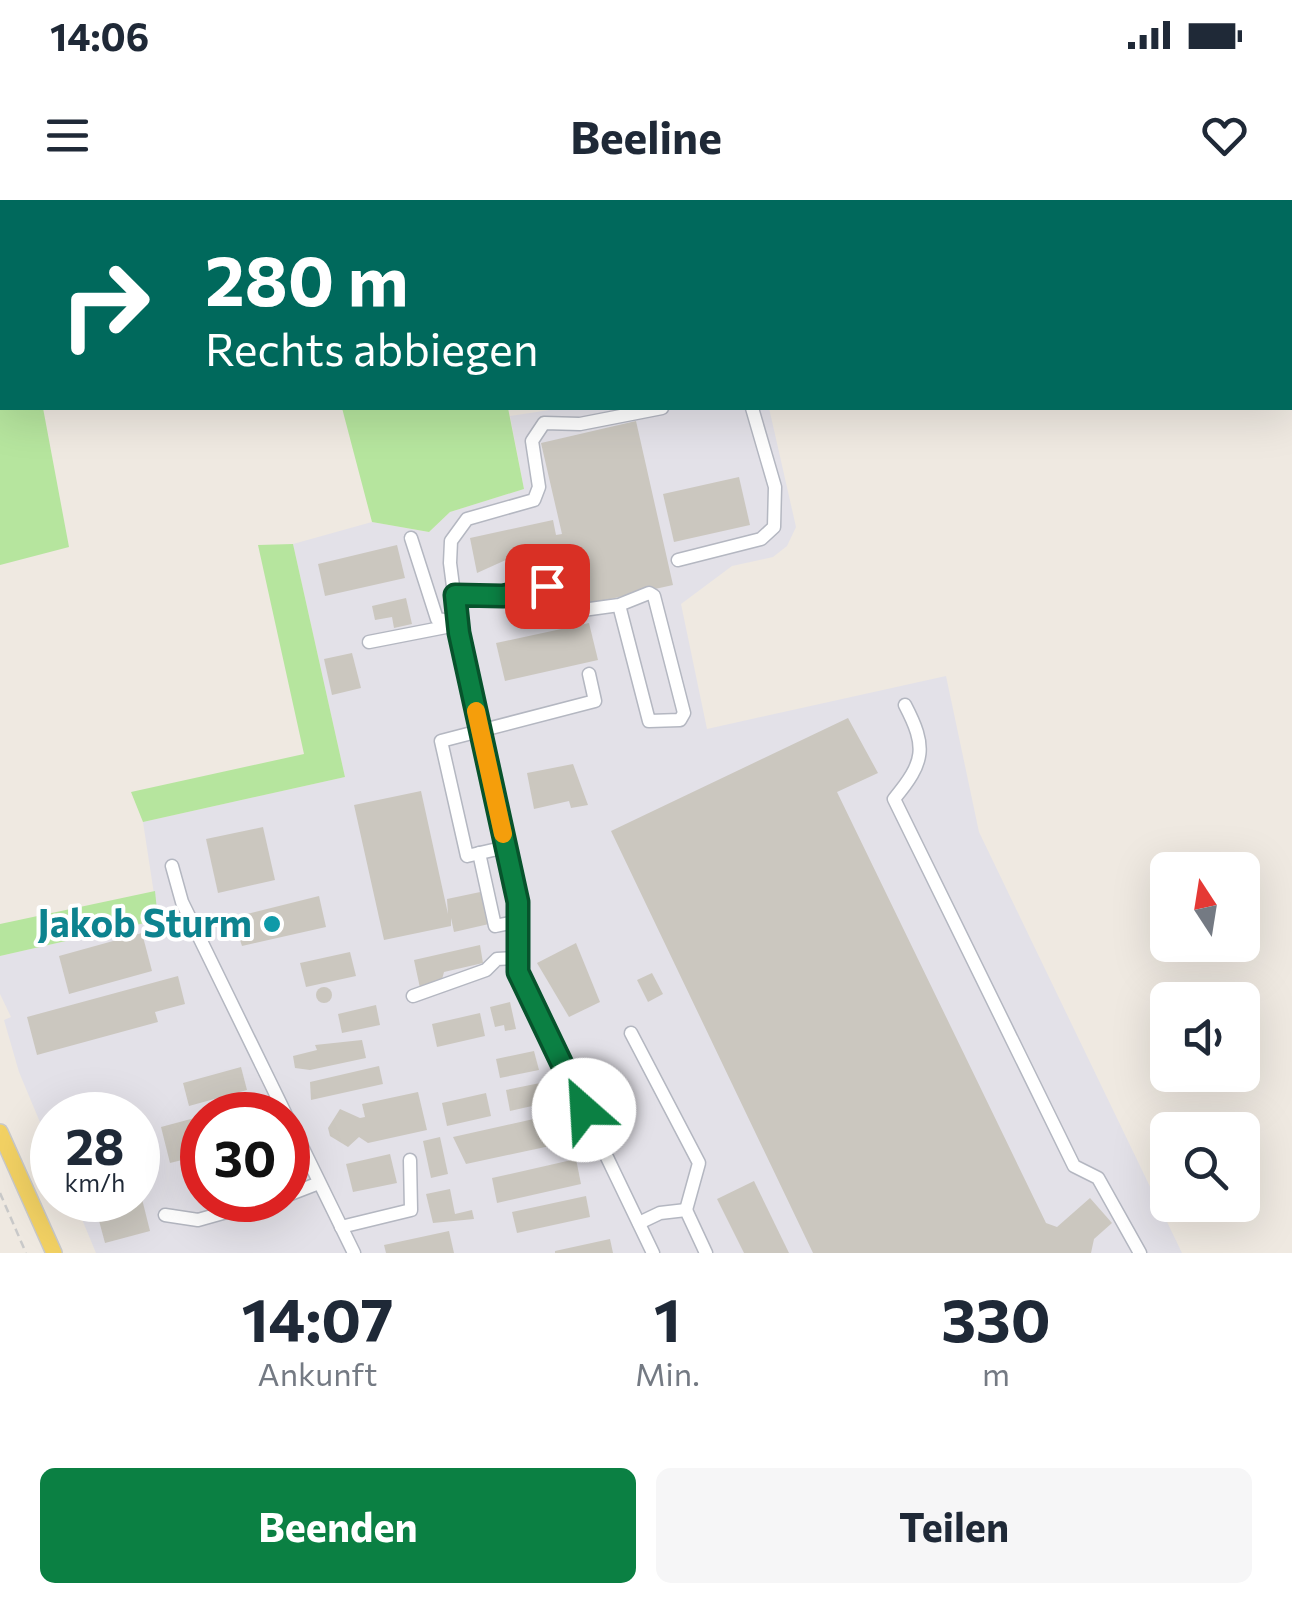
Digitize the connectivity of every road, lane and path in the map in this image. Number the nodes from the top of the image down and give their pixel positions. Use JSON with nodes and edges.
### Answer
{"nodes":[{"id":1,"x":652,"y":410,"type":"edge"},
{"id":2,"x":753,"y":410,"type":"edge"},
{"id":3,"x":411,"y":538,"type":"dead end"},
{"id":4,"x":678,"y":560,"type":"dead end"},
{"id":5,"x":455,"y":595,"type":"junction"},
{"id":6,"x":619,"y":605,"type":"junction"},
{"id":7,"x":458,"y":627,"type":"junction"},
{"id":8,"x":369,"y":642,"type":"dead end"},
{"id":9,"x":589,"y":674,"type":"dead end"},
{"id":10,"x":905,"y":706,"type":"dead end"},
{"id":11,"x":480,"y":732,"type":"junction"},
{"id":12,"x":506,"y":846,"type":"junction"},
{"id":13,"x":479,"y":853,"type":"junction"},
{"id":14,"x":172,"y":866,"type":"dead end"},
{"id":15,"x":520,"y":921,"type":"junction"},
{"id":16,"x":516,"y":958,"type":"junction"},
{"id":17,"x":413,"y":996,"type":"dead end"},
{"id":18,"x":631,"y":1033,"type":"dead end"},
{"id":19,"x":275,"y":1092,"type":"edge"},
{"id":20,"x":0,"y":1132,"type":"edge"},
{"id":21,"x":410,"y":1160,"type":"dead end"},
{"id":22,"x":310,"y":1163,"type":"edge"},
{"id":23,"x":320,"y":1183,"type":"junction"},
{"id":24,"x":310,"y":1187,"type":"edge"},
{"id":25,"x":0,"y":1193,"type":"edge"},
{"id":26,"x":686,"y":1210,"type":"junction"},
{"id":27,"x":165,"y":1215,"type":"dead end"},
{"id":28,"x":180,"y":1217,"type":"edge"},
{"id":29,"x":639,"y":1223,"type":"junction"},
{"id":30,"x":341,"y":1227,"type":"junction"},
{"id":31,"x":26,"y":1253,"type":"edge"},
{"id":32,"x":54,"y":1253,"type":"edge"},
{"id":33,"x":354,"y":1253,"type":"edge"},
{"id":34,"x":654,"y":1253,"type":"edge"},
{"id":35,"x":706,"y":1253,"type":"edge"},
{"id":36,"x":1140,"y":1253,"type":"edge"}],
"edges":[{"from":1,"to":5,"type":"street"},
{"from":2,"to":4,"type":"street"},
{"from":3,"to":7,"type":"street"},
{"from":5,"to":6,"type":"street"},
{"from":5,"to":7,"type":"street"},
{"from":6,"to":6,"type":"street"},
{"from":7,"to":8,"type":"street"},
{"from":7,"to":11,"type":"street"},
{"from":9,"to":11,"type":"street"},
{"from":10,"to":36,"type":"street"},
{"from":11,"to":12,"type":"street"},
{"from":11,"to":13,"type":"street"},
{"from":12,"to":13,"type":"street"},
{"from":12,"to":15,"type":"street"},
{"from":13,"to":15,"type":"street"},
{"from":14,"to":19,"type":"street"},
{"from":15,"to":16,"type":"street"},
{"from":16,"to":17,"type":"street"},
{"from":16,"to":29,"type":"street"},
{"from":18,"to":26,"type":"street"},
{"from":20,"to":32,"type":"main road"},
{"from":21,"to":30,"type":"street"},
{"from":22,"to":23,"type":"street"},
{"from":23,"to":24,"type":"street"},
{"from":23,"to":30,"type":"street"},
{"from":25,"to":31,"type":"path"},
{"from":26,"to":29,"type":"street"},
{"from":26,"to":35,"type":"street"},
{"from":27,"to":28,"type":"street"},
{"from":29,"to":34,"type":"street"},
{"from":30,"to":33,"type":"street"}]}
